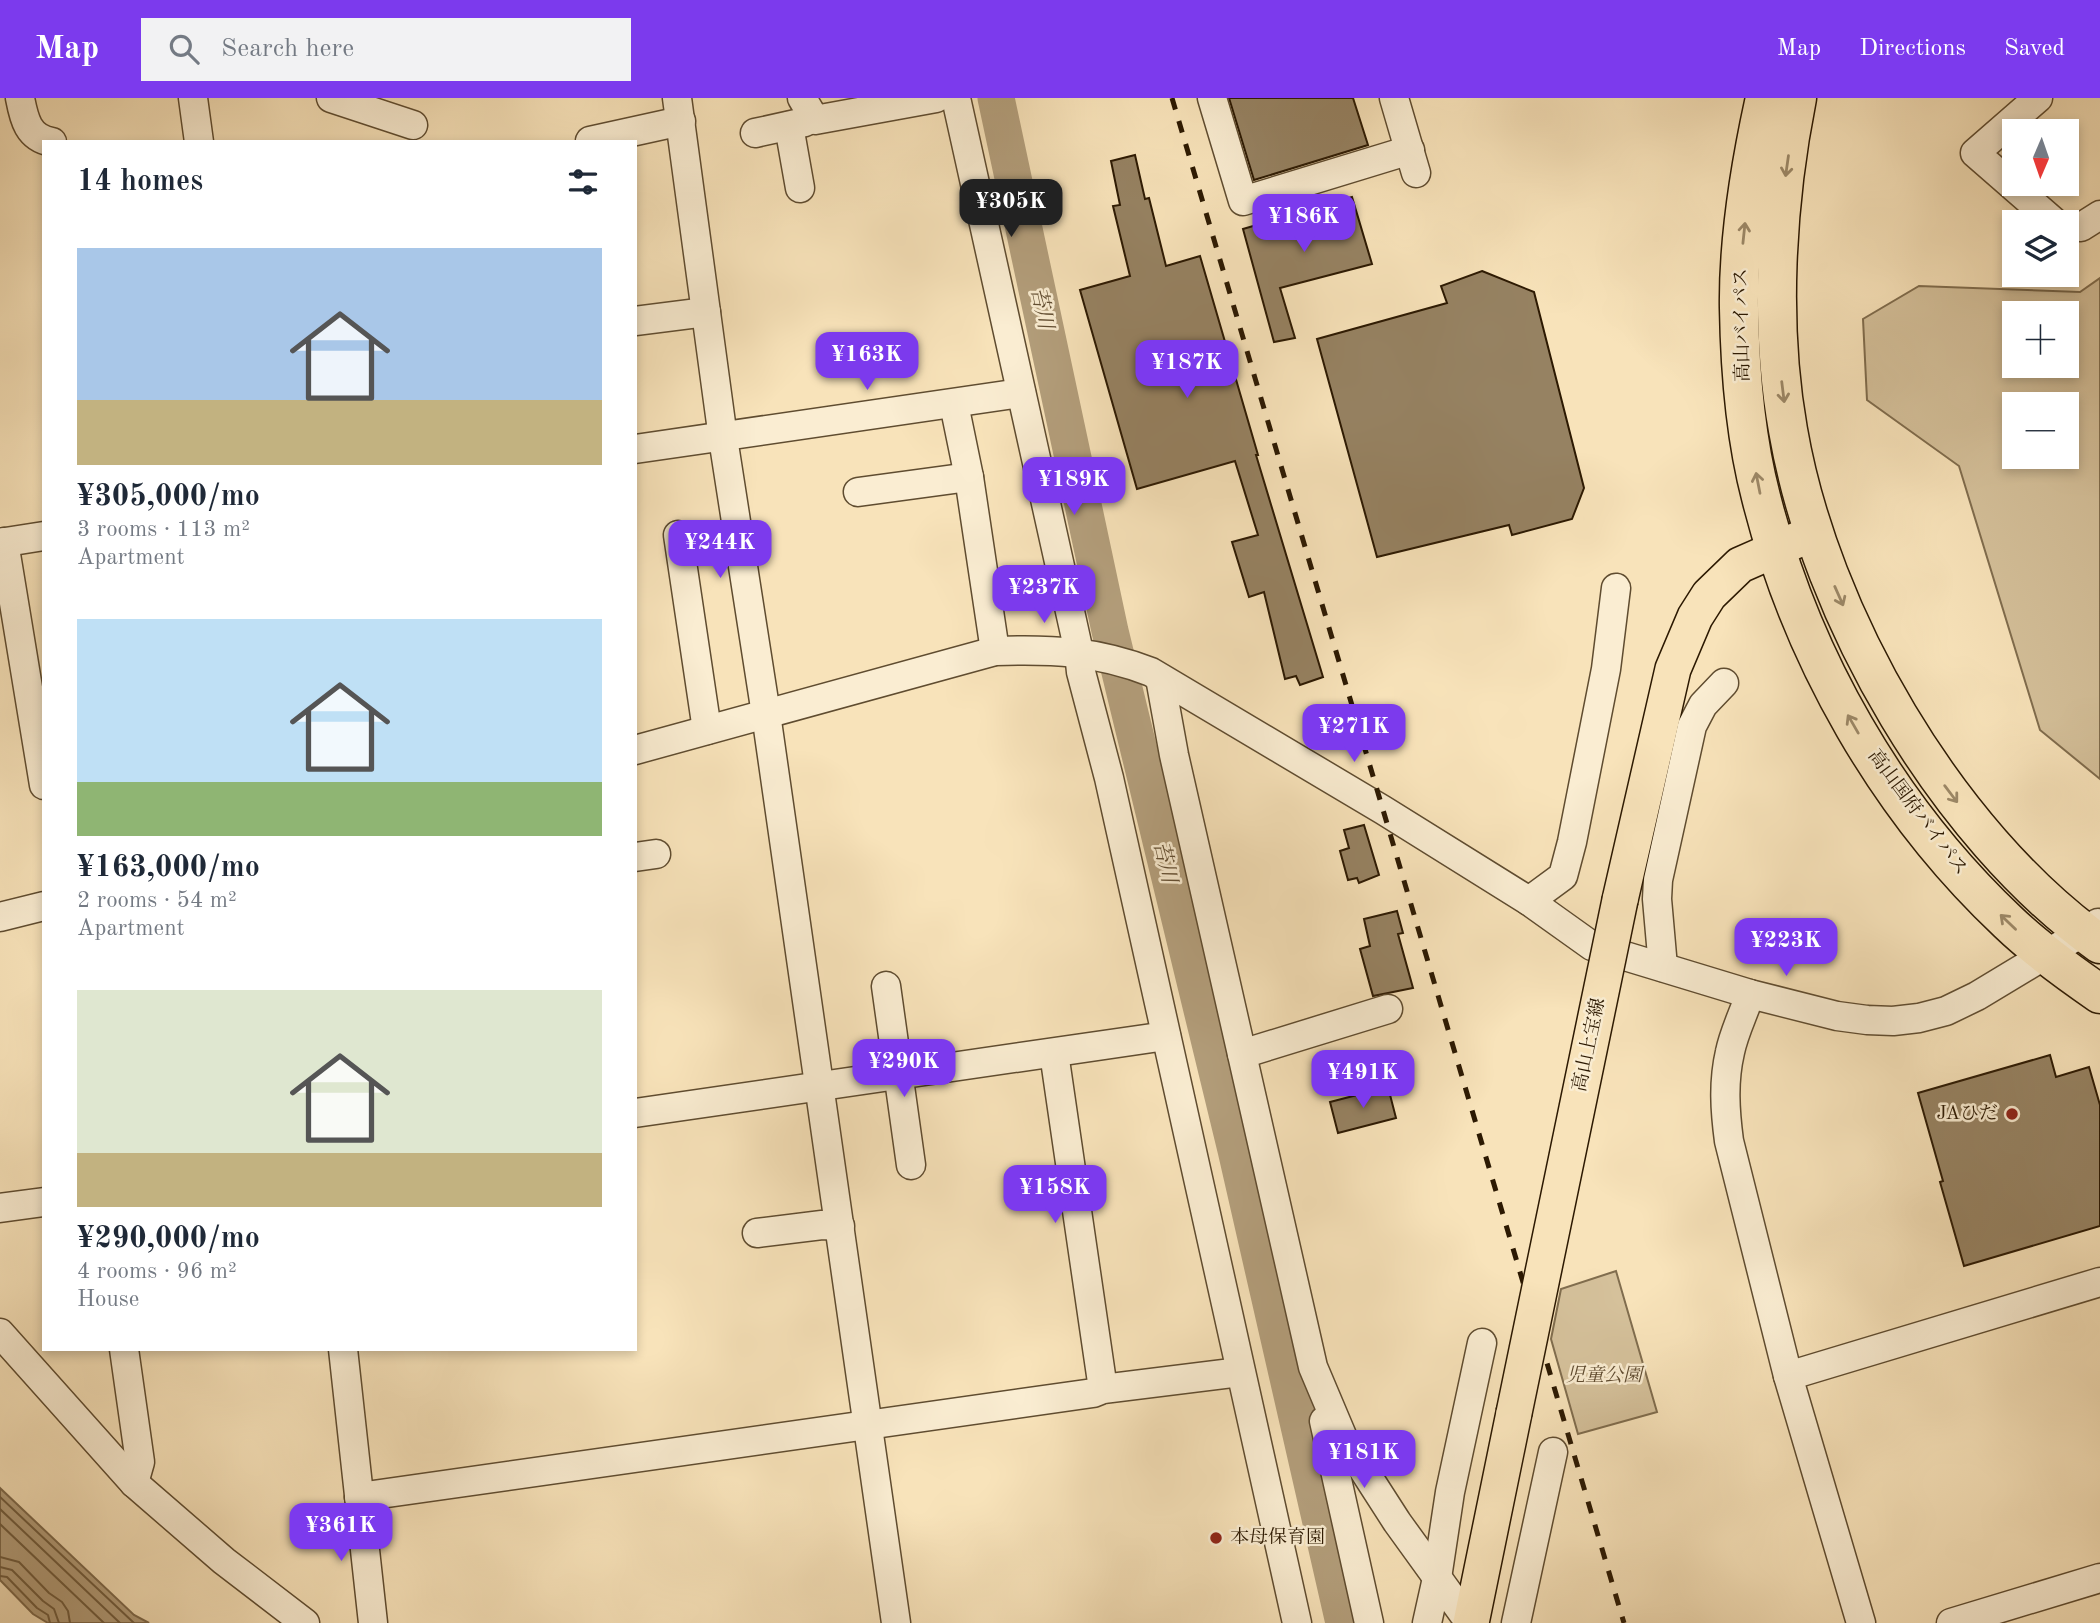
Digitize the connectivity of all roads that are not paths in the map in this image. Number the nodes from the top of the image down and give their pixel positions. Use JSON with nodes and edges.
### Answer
{"nodes":[{"id":1,"x":20,"y":98,"type":"edge"},
{"id":2,"x":193,"y":98,"type":"edge"},
{"id":3,"x":331,"y":98,"type":"edge"},
{"id":4,"x":936,"y":98,"type":"edge"},
{"id":5,"x":956,"y":98,"type":"edge"},
{"id":6,"x":1212,"y":98,"type":"edge"},
{"id":7,"x":1394,"y":98,"type":"edge"},
{"id":8,"x":2038,"y":98,"type":"edge"},
{"id":9,"x":1792,"y":101,"type":"edge"},
{"id":10,"x":679,"y":109,"type":"edge"},
{"id":11,"x":802,"y":115,"type":"edge"},
{"id":12,"x":415,"y":122,"type":"edge"},
{"id":13,"x":755,"y":133,"type":"dead end"},
{"id":14,"x":42,"y":140,"type":"edge"},
{"id":15,"x":199,"y":140,"type":"edge"},
{"id":16,"x":593,"y":140,"type":"edge"},
{"id":17,"x":800,"y":188,"type":"dead end"},
{"id":18,"x":2040,"y":210,"type":"edge"},
{"id":19,"x":2100,"y":215,"type":"edge"},
{"id":20,"x":2079,"y":227,"type":"edge"},
{"id":21,"x":706,"y":312,"type":"junction"},
{"id":22,"x":637,"y":321,"type":"edge"},
{"id":23,"x":1021,"y":393,"type":"junction"},
{"id":24,"x":954,"y":404,"type":"junction"},
{"id":25,"x":723,"y":438,"type":"junction"},
{"id":26,"x":637,"y":449,"type":"edge"},
{"id":27,"x":970,"y":477,"type":"junction"},
{"id":28,"x":858,"y":492,"type":"dead end"},
{"id":29,"x":1813,"y":533,"type":"junction"},
{"id":30,"x":678,"y":535,"type":"dead end"},
{"id":31,"x":42,"y":536,"type":"edge"},
{"id":32,"x":2,"y":543,"type":"edge"},
{"id":33,"x":1776,"y":549,"type":"junction"},
{"id":34,"x":1616,"y":588,"type":"dead end"},
{"id":35,"x":995,"y":651,"type":"junction"},
{"id":36,"x":1082,"y":653,"type":"junction"},
{"id":37,"x":1156,"y":675,"type":"junction"},
{"id":38,"x":1724,"y":683,"type":"dead end"},
{"id":39,"x":766,"y":714,"type":"junction"},
{"id":40,"x":707,"y":730,"type":"junction"},
{"id":41,"x":637,"y":749,"type":"edge"},
{"id":42,"x":42,"y":773,"type":"edge"},
{"id":43,"x":1529,"y":901,"type":"junction"},
{"id":44,"x":42,"y":906,"type":"edge"},
{"id":45,"x":0,"y":917,"type":"edge"},
{"id":46,"x":2094,"y":933,"type":"edge"},
{"id":47,"x":2046,"y":955,"type":"junction"},
{"id":48,"x":1663,"y":968,"type":"junction"},
{"id":49,"x":887,"y":986,"type":"dead end"},
{"id":50,"x":1750,"y":994,"type":"junction"},
{"id":51,"x":2100,"y":994,"type":"edge"},
{"id":52,"x":1388,"y":1009,"type":"dead end"},
{"id":53,"x":1166,"y":1037,"type":"junction"},
{"id":54,"x":1054,"y":1053,"type":"junction"},
{"id":55,"x":1242,"y":1055,"type":"junction"},
{"id":56,"x":898,"y":1075,"type":"junction"},
{"id":57,"x":820,"y":1086,"type":"junction"},
{"id":58,"x":637,"y":1113,"type":"edge"},
{"id":59,"x":911,"y":1165,"type":"dead end"},
{"id":60,"x":42,"y":1202,"type":"edge"},
{"id":61,"x":0,"y":1208,"type":"edge"},
{"id":62,"x":840,"y":1226,"type":"junction"},
{"id":63,"x":757,"y":1233,"type":"dead end"},
{"id":64,"x":2100,"y":1282,"type":"edge"},
{"id":65,"x":0,"y":1333,"type":"edge"},
{"id":66,"x":1482,"y":1343,"type":"dead end"},
{"id":67,"x":124,"y":1351,"type":"edge"},
{"id":68,"x":343,"y":1351,"type":"edge"},
{"id":69,"x":1313,"y":1367,"type":"junction"},
{"id":70,"x":1240,"y":1371,"type":"junction"},
{"id":71,"x":1788,"y":1376,"type":"junction"},
{"id":72,"x":1103,"y":1389,"type":"junction"},
{"id":73,"x":867,"y":1426,"type":"junction"},
{"id":74,"x":1553,"y":1452,"type":"dead end"},
{"id":75,"x":134,"y":1483,"type":"junction"},
{"id":76,"x":359,"y":1497,"type":"junction"},
{"id":77,"x":1437,"y":1578,"type":"junction"},
{"id":78,"x":2100,"y":1578,"type":"edge"},
{"id":79,"x":305,"y":1623,"type":"edge"},
{"id":80,"x":373,"y":1623,"type":"edge"},
{"id":81,"x":896,"y":1623,"type":"edge"},
{"id":82,"x":1297,"y":1623,"type":"edge"},
{"id":83,"x":1369,"y":1623,"type":"edge"},
{"id":84,"x":1427,"y":1623,"type":"edge"},
{"id":85,"x":1470,"y":1623,"type":"edge"},
{"id":86,"x":1516,"y":1623,"type":"edge"},
{"id":87,"x":1861,"y":1623,"type":"edge"},
{"id":88,"x":1951,"y":1623,"type":"edge"}],
"edges":[{"from":1,"to":14,"type":"street"},
{"from":2,"to":15,"type":"street"},
{"from":3,"to":12,"type":"street"},
{"from":4,"to":11,"type":"street"},
{"from":5,"to":23,"type":"street"},
{"from":6,"to":7,"type":"street"},
{"from":8,"to":18,"type":"street"},
{"from":9,"to":29,"type":"highway","name":"高山バイパス","one_way":true},
{"from":33,"to":9,"type":"highway","name":"高山バイパス","one_way":true},
{"from":10,"to":16,"type":"street"},
{"from":10,"to":21,"type":"street"},
{"from":11,"to":13,"type":"street"},
{"from":11,"to":17,"type":"street"},
{"from":19,"to":20,"type":"street"},
{"from":21,"to":22,"type":"street"},
{"from":21,"to":25,"type":"street"},
{"from":23,"to":24,"type":"street"},
{"from":23,"to":36,"type":"street"},
{"from":24,"to":25,"type":"street"},
{"from":24,"to":27,"type":"street"},
{"from":25,"to":26,"type":"street"},
{"from":25,"to":39,"type":"street"},
{"from":27,"to":28,"type":"street"},
{"from":27,"to":35,"type":"street"},
{"from":29,"to":33,"type":"main road","name":"高山上宝線"},
{"from":29,"to":46,"type":"highway","name":"高山国府バイパス","one_way":true},
{"from":30,"to":40,"type":"street"},
{"from":31,"to":32,"type":"street"},
{"from":32,"to":42,"type":"street"},
{"from":47,"to":33,"type":"highway","name":"高山国府バイパス","one_way":true},
{"from":33,"to":85,"type":"main road","name":"高山上宝線","bridge":true},
{"from":34,"to":43,"type":"street"},
{"from":35,"to":36,"type":"street"},
{"from":35,"to":39,"type":"street"},
{"from":36,"to":37,"type":"street"},
{"from":36,"to":53,"type":"street"},
{"from":37,"to":43,"type":"street"},
{"from":37,"to":55,"type":"street"},
{"from":38,"to":48,"type":"street"},
{"from":39,"to":40,"type":"street"},
{"from":39,"to":57,"type":"street"},
{"from":40,"to":41,"type":"street"},
{"from":43,"to":48,"type":"street"},
{"from":44,"to":45,"type":"street"},
{"from":46,"to":47,"type":"street"},
{"from":47,"to":50,"type":"street"},
{"from":47,"to":51,"type":"highway","name":"高山国府バイパス"},
{"from":48,"to":50,"type":"street"},
{"from":49,"to":56,"type":"street"},
{"from":50,"to":71,"type":"street"},
{"from":52,"to":55,"type":"street"},
{"from":53,"to":54,"type":"street"},
{"from":53,"to":70,"type":"street"},
{"from":54,"to":56,"type":"street"},
{"from":54,"to":72,"type":"street"},
{"from":55,"to":69,"type":"street"},
{"from":56,"to":57,"type":"street"},
{"from":56,"to":59,"type":"street"},
{"from":57,"to":58,"type":"street"},
{"from":57,"to":62,"type":"street"},
{"from":60,"to":61,"type":"street"},
{"from":62,"to":63,"type":"street"},
{"from":62,"to":73,"type":"street"},
{"from":64,"to":71,"type":"street"},
{"from":65,"to":75,"type":"street"},
{"from":66,"to":77,"type":"street"},
{"from":67,"to":75,"type":"street"},
{"from":68,"to":76,"type":"street"},
{"from":69,"to":77,"type":"street"},
{"from":69,"to":83,"type":"street"},
{"from":70,"to":72,"type":"street"},
{"from":70,"to":82,"type":"street"},
{"from":71,"to":87,"type":"street"},
{"from":72,"to":73,"type":"street"},
{"from":73,"to":76,"type":"street"},
{"from":73,"to":81,"type":"street"},
{"from":74,"to":86,"type":"street"},
{"from":75,"to":79,"type":"street"},
{"from":76,"to":80,"type":"street"},
{"from":77,"to":84,"type":"street"},
{"from":77,"to":85,"type":"street"},
{"from":78,"to":88,"type":"street"}]}
